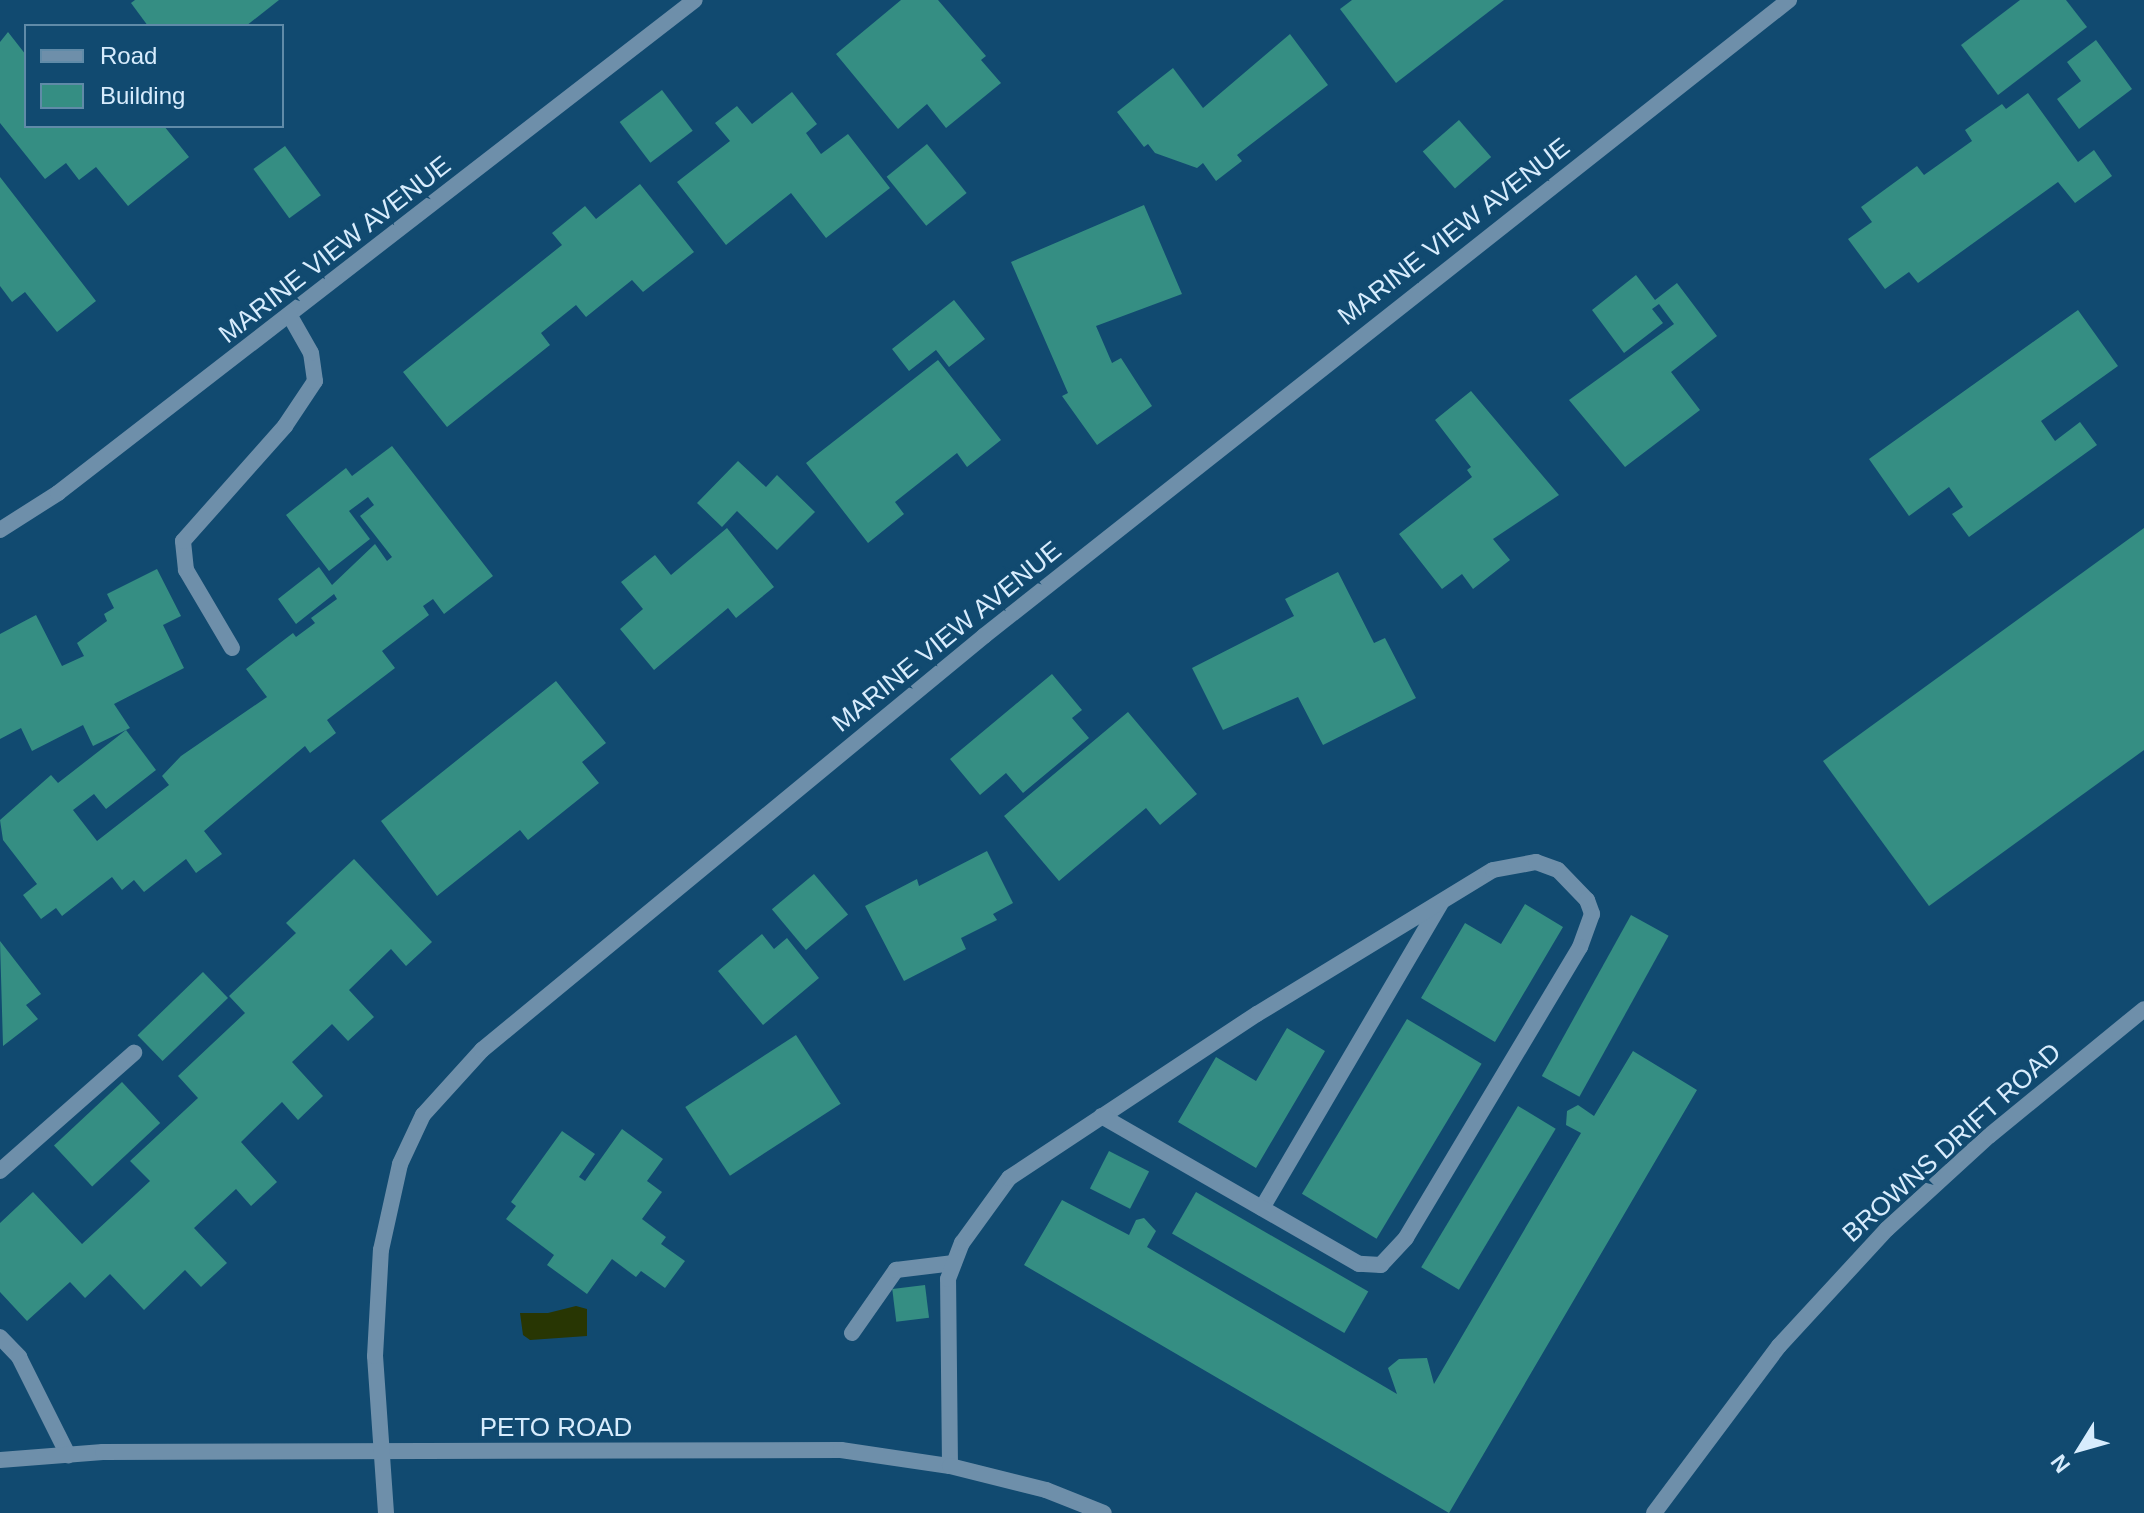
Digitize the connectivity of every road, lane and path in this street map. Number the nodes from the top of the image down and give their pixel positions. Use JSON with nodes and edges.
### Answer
{"nodes":[{"id":1,"x":695,"y":0,"type":"edge"},
{"id":2,"x":1789,"y":0,"type":"edge"},
{"id":3,"x":290,"y":316,"type":"junction"},
{"id":4,"x":0,"y":530,"type":"edge"},
{"id":5,"x":232,"y":648,"type":"dead end"},
{"id":6,"x":1442,"y":901,"type":"junction"},
{"id":7,"x":2144,"y":1009,"type":"edge"},
{"id":8,"x":134,"y":1053,"type":"dead end"},
{"id":9,"x":1102,"y":1116,"type":"junction"},
{"id":10,"x":0,"y":1171,"type":"edge"},
{"id":11,"x":1262,"y":1208,"type":"junction"},
{"id":12,"x":954,"y":1263,"type":"junction"},
{"id":13,"x":852,"y":1333,"type":"dead end"},
{"id":14,"x":0,"y":1337,"type":"edge"},
{"id":15,"x":384,"y":1453,"type":"junction"},
{"id":16,"x":68,"y":1455,"type":"junction"},
{"id":17,"x":0,"y":1460,"type":"edge"},
{"id":18,"x":950,"y":1466,"type":"junction"},
{"id":19,"x":386,"y":1513,"type":"edge"},
{"id":20,"x":1104,"y":1513,"type":"edge"},
{"id":21,"x":1654,"y":1513,"type":"edge"}],
"edges":[{"from":1,"to":3,"type":"street","name":"MARINE VIEW AVENUE"},
{"from":2,"to":15,"type":"street","name":"MARINE VIEW AVENUE"},
{"from":3,"to":4,"type":"street","name":"MARINE VIEW AVENUE"},
{"from":3,"to":5,"type":"street"},
{"from":6,"to":9,"type":"street"},
{"from":6,"to":11,"type":"street"},
{"from":6,"to":11,"type":"street"},
{"from":7,"to":21,"type":"street","name":"BROWNS DRIFT ROAD"},
{"from":8,"to":10,"type":"street"},
{"from":9,"to":11,"type":"street"},
{"from":9,"to":12,"type":"street"},
{"from":12,"to":13,"type":"street"},
{"from":12,"to":18,"type":"street"},
{"from":14,"to":16,"type":"street"},
{"from":15,"to":16,"type":"street","name":"PETO ROAD"},
{"from":15,"to":18,"type":"street","name":"PETO ROAD"},
{"from":15,"to":19,"type":"street","name":"MARINE VIEW AVENUE"},
{"from":16,"to":17,"type":"street","name":"PETO ROAD"},
{"from":18,"to":20,"type":"street","name":"PETO ROAD"}]}
